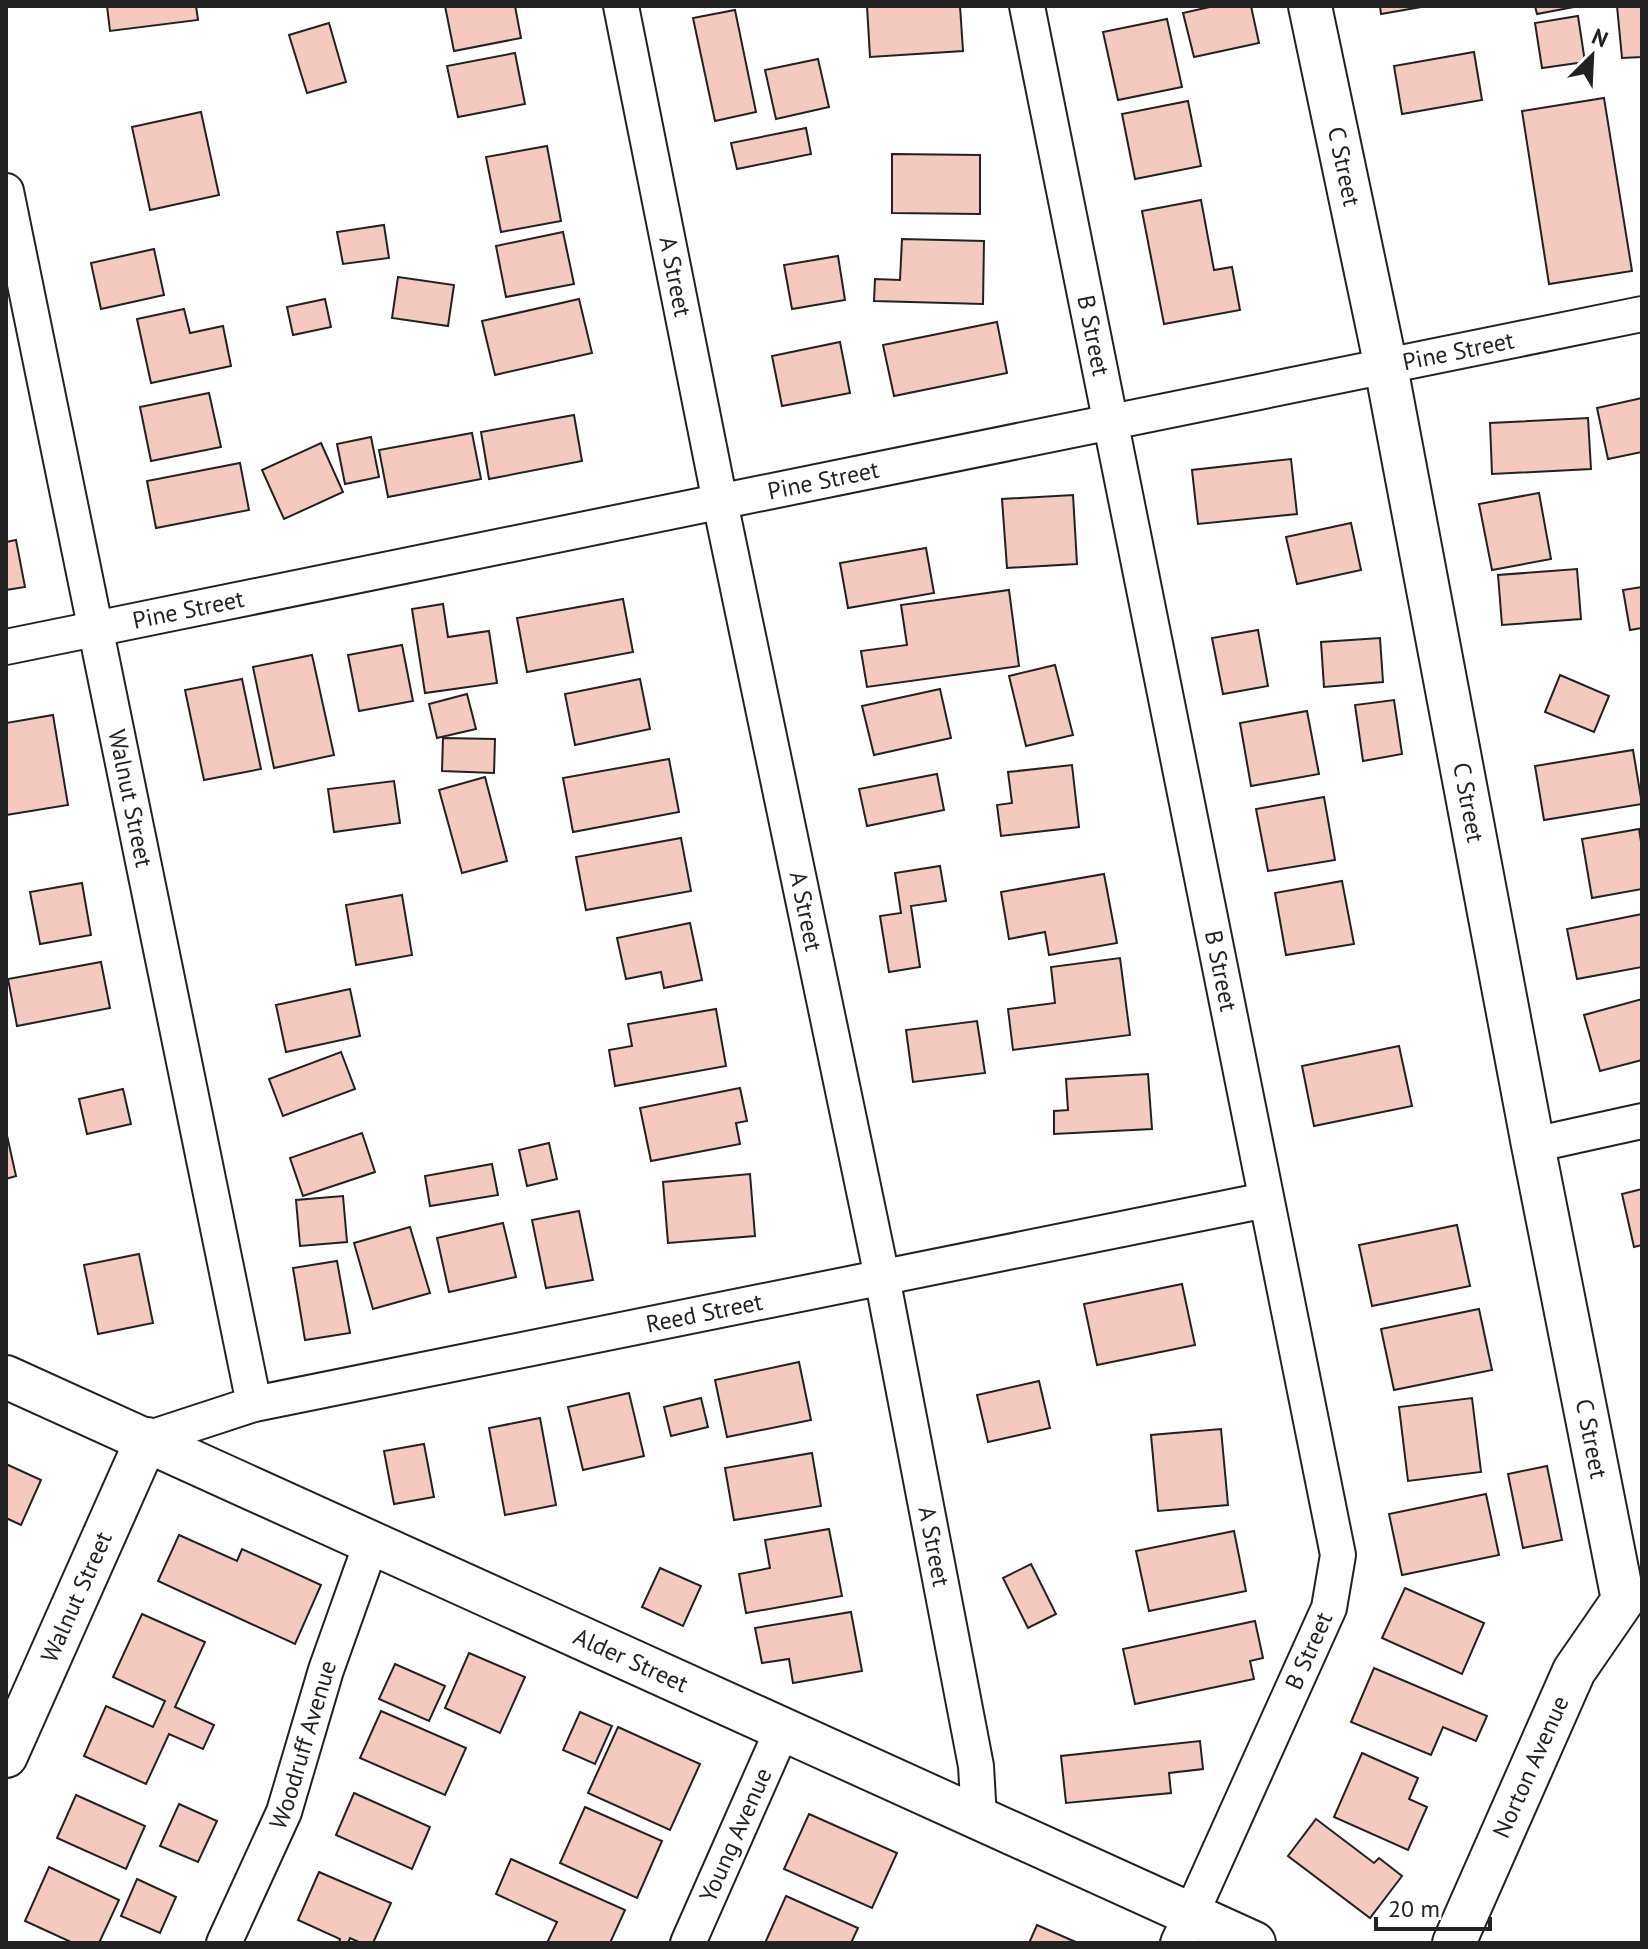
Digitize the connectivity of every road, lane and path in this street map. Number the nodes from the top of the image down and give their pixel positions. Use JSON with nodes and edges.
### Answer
{"nodes":[{"id":1,"x":621,"y":6,"type":"edge"},
{"id":2,"x":1027,"y":6,"type":"edge"},
{"id":3,"x":1310,"y":6,"type":"edge"},
{"id":4,"x":6,"y":191,"type":"edge"},
{"id":5,"x":1642,"y":314,"type":"edge"},
{"id":6,"x":1386,"y":367,"type":"junction"},
{"id":7,"x":1111,"y":422,"type":"junction"},
{"id":8,"x":720,"y":502,"type":"junction"},
{"id":9,"x":95,"y":629,"type":"junction"},
{"id":10,"x":6,"y":647,"type":"edge"},
{"id":11,"x":1642,"y":1121,"type":"edge"},
{"id":12,"x":1533,"y":1145,"type":"junction"},
{"id":13,"x":1266,"y":1200,"type":"junction"},
{"id":14,"x":882,"y":1277,"type":"junction"},
{"id":15,"x":6,"y":1377,"type":"edge"},
{"id":16,"x":254,"y":1404,"type":"junction"},
{"id":17,"x":147,"y":1439,"type":"junction"},
{"id":18,"x":372,"y":1541,"type":"junction"},
{"id":19,"x":1623,"y":1600,"type":"joint"},
{"id":20,"x":783,"y":1728,"type":"junction"},
{"id":21,"x":6,"y":1756,"type":"edge"},
{"id":22,"x":979,"y":1818,"type":"junction"},
{"id":23,"x":1184,"y":1928,"type":"edge"},
{"id":24,"x":224,"y":1943,"type":"edge"},
{"id":25,"x":688,"y":1943,"type":"edge"},
{"id":26,"x":1254,"y":1943,"type":"edge"},
{"id":27,"x":1454,"y":1943,"type":"edge"}],
"edges":[{"from":1,"to":8,"type":"street","name":"A Street"},
{"from":2,"to":7,"type":"street","name":"B Street"},
{"from":3,"to":6,"type":"street","name":"C Street"},
{"from":4,"to":9,"type":"street","name":"Walnut Street"},
{"from":5,"to":6,"type":"street","name":"Pine Street"},
{"from":6,"to":7,"type":"street","name":"Pine Street"},
{"from":6,"to":12,"type":"street","name":"C Street"},
{"from":7,"to":8,"type":"street","name":"Pine Street"},
{"from":7,"to":13,"type":"street","name":"B Street"},
{"from":8,"to":9,"type":"street","name":"Pine Street"},
{"from":8,"to":14,"type":"street","name":"A Street"},
{"from":9,"to":10,"type":"street","name":"Pine Street"},
{"from":9,"to":16,"type":"street","name":"Walnut Street"},
{"from":11,"to":12,"type":"street"},
{"from":12,"to":19,"type":"street","name":"C Street"},
{"from":13,"to":14,"type":"street","name":"Reed Street"},
{"from":13,"to":23,"type":"street","name":"B Street"},
{"from":14,"to":16,"type":"street","name":"Reed Street"},
{"from":14,"to":22,"type":"street","name":"A Street"},
{"from":15,"to":17,"type":"street","name":"Alder Street"},
{"from":16,"to":17,"type":"street","name":"Reed Street"},
{"from":17,"to":18,"type":"street","name":"Alder Street"},
{"from":17,"to":21,"type":"street","name":"Walnut Street"},
{"from":18,"to":20,"type":"street","name":"Alder Street"},
{"from":18,"to":24,"type":"street","name":"Woodruff Avenue"},
{"from":19,"to":27,"type":"street","name":"Norton Avenue"},
{"from":20,"to":22,"type":"street","name":"Alder Street"},
{"from":20,"to":25,"type":"street","name":"Young Avenue"},
{"from":22,"to":23,"type":"street","name":"Alder Street"},
{"from":23,"to":26,"type":"street","name":"Alder Street"}]}
